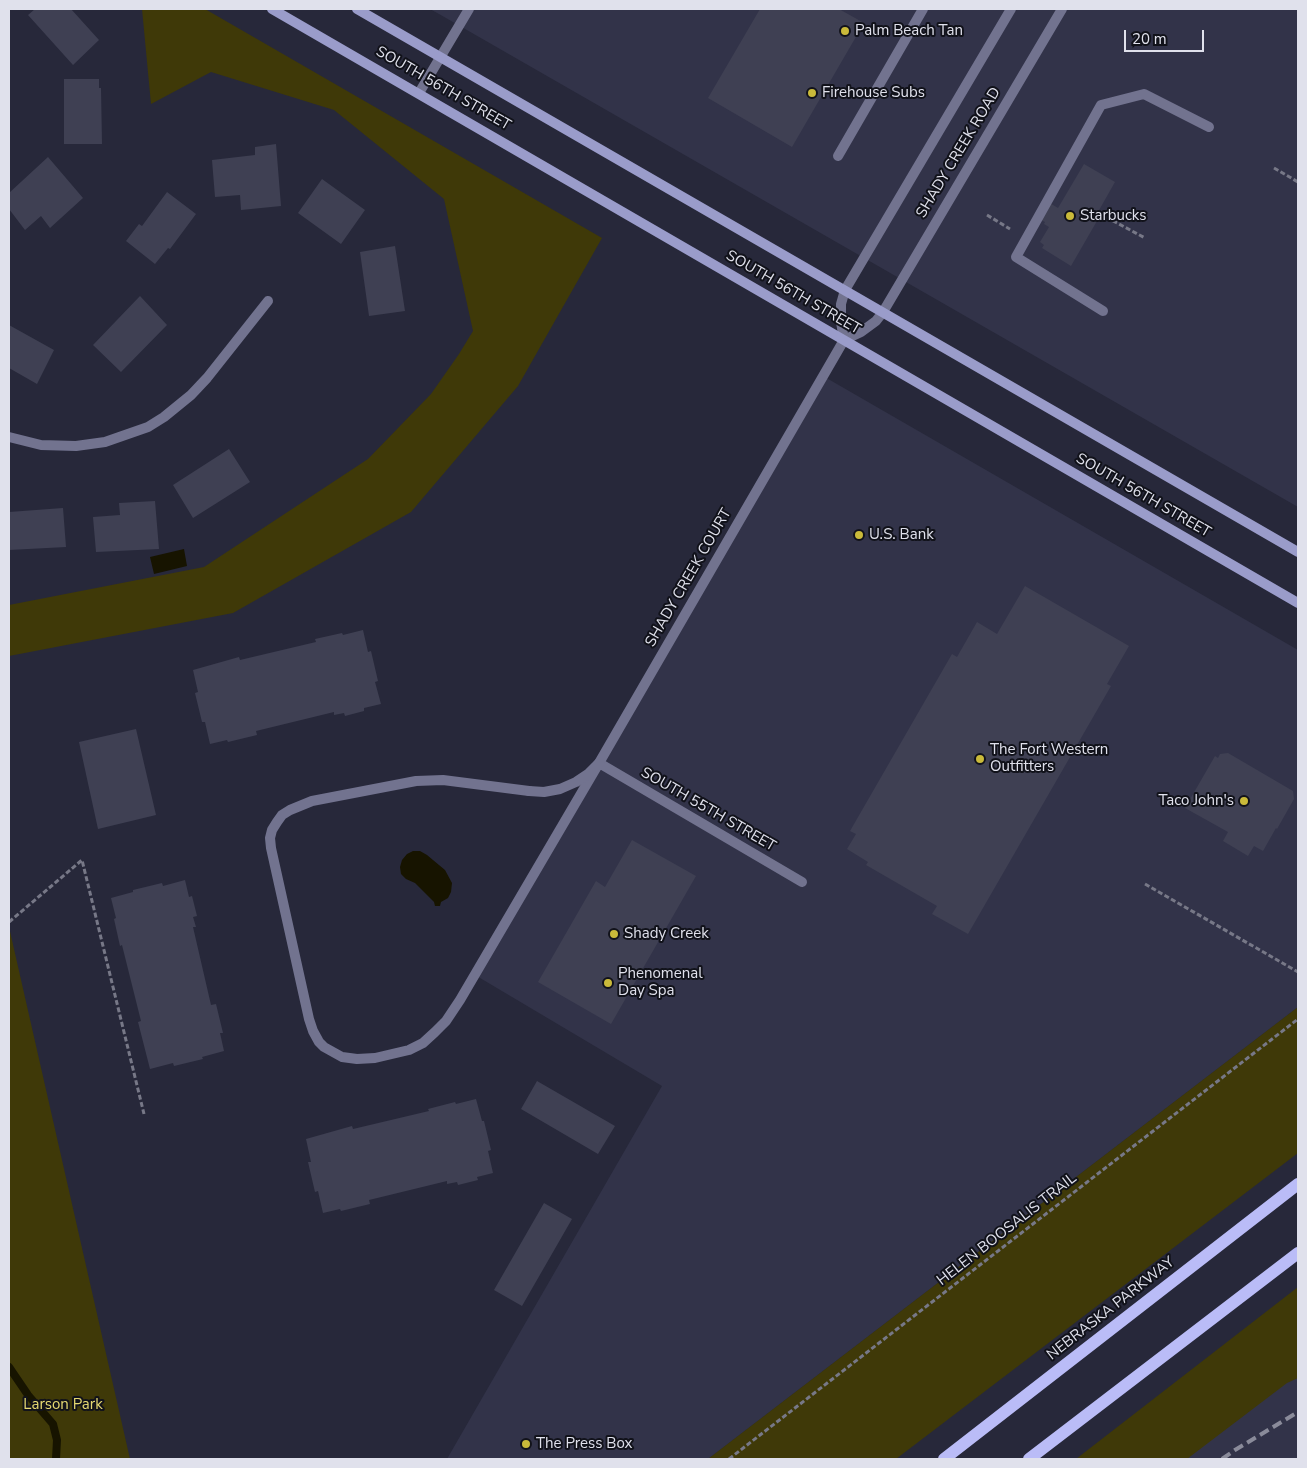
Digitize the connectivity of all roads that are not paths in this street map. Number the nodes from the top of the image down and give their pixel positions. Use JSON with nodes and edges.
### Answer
{"nodes":[{"id":1,"x":272,"y":9,"type":"edge"},
{"id":2,"x":357,"y":9,"type":"edge"},
{"id":3,"x":469,"y":9,"type":"edge"},
{"id":4,"x":923,"y":9,"type":"edge"},
{"id":5,"x":1011,"y":9,"type":"edge"},
{"id":6,"x":1062,"y":9,"type":"edge"},
{"id":7,"x":441,"y":56,"type":"junction"},
{"id":8,"x":419,"y":93,"type":"junction"},
{"id":9,"x":1209,"y":127,"type":"dead end"},
{"id":10,"x":838,"y":156,"type":"dead end"},
{"id":11,"x":845,"y":290,"type":"junction"},
{"id":12,"x":268,"y":301,"type":"dead end"},
{"id":13,"x":1103,"y":311,"type":"dead end"},
{"id":14,"x":883,"y":312,"type":"junction"},
{"id":15,"x":844,"y":340,"type":"junction"},
{"id":16,"x":9,"y":438,"type":"edge"},
{"id":17,"x":1298,"y":552,"type":"edge"},
{"id":18,"x":1298,"y":603,"type":"edge"},
{"id":19,"x":599,"y":763,"type":"junction"},
{"id":20,"x":802,"y":882,"type":"dead end"},
{"id":21,"x":1298,"y":1184,"type":"edge"},
{"id":22,"x":1298,"y":1253,"type":"edge"},
{"id":23,"x":944,"y":1459,"type":"edge"},
{"id":24,"x":1028,"y":1459,"type":"edge"}],
"edges":[{"from":1,"to":8,"type":"main road","name":"SOUTH 56TH STREET"},
{"from":2,"to":7,"type":"main road","name":"SOUTH 56TH STREET"},
{"from":3,"to":7,"type":"street"},
{"from":4,"to":10,"type":"street"},
{"from":5,"to":11,"type":"street","name":"SHADY CREEK ROAD"},
{"from":6,"to":14,"type":"street","name":"SHADY CREEK ROAD"},
{"from":7,"to":8,"type":"street"},
{"from":7,"to":11,"type":"main road","name":"SOUTH 56TH STREET"},
{"from":8,"to":15,"type":"main road","name":"SOUTH 56TH STREET"},
{"from":9,"to":13,"type":"street"},
{"from":11,"to":14,"type":"main road","name":"SOUTH 56TH STREET"},
{"from":11,"to":15,"type":"street"},
{"from":12,"to":16,"type":"street"},
{"from":14,"to":15,"type":"street"},
{"from":14,"to":17,"type":"main road","name":"SOUTH 56TH STREET"},
{"from":15,"to":18,"type":"main road","name":"SOUTH 56TH STREET"},
{"from":15,"to":19,"type":"street","name":"SHADY CREEK COURT"},
{"from":19,"to":19,"type":"street","name":"SHADY CREEK COURT"},
{"from":19,"to":20,"type":"street","name":"SOUTH 55TH STREET"},
{"from":21,"to":23,"type":"main road","name":"NEBRASKA PARKWAY"},
{"from":22,"to":24,"type":"main road"}]}
